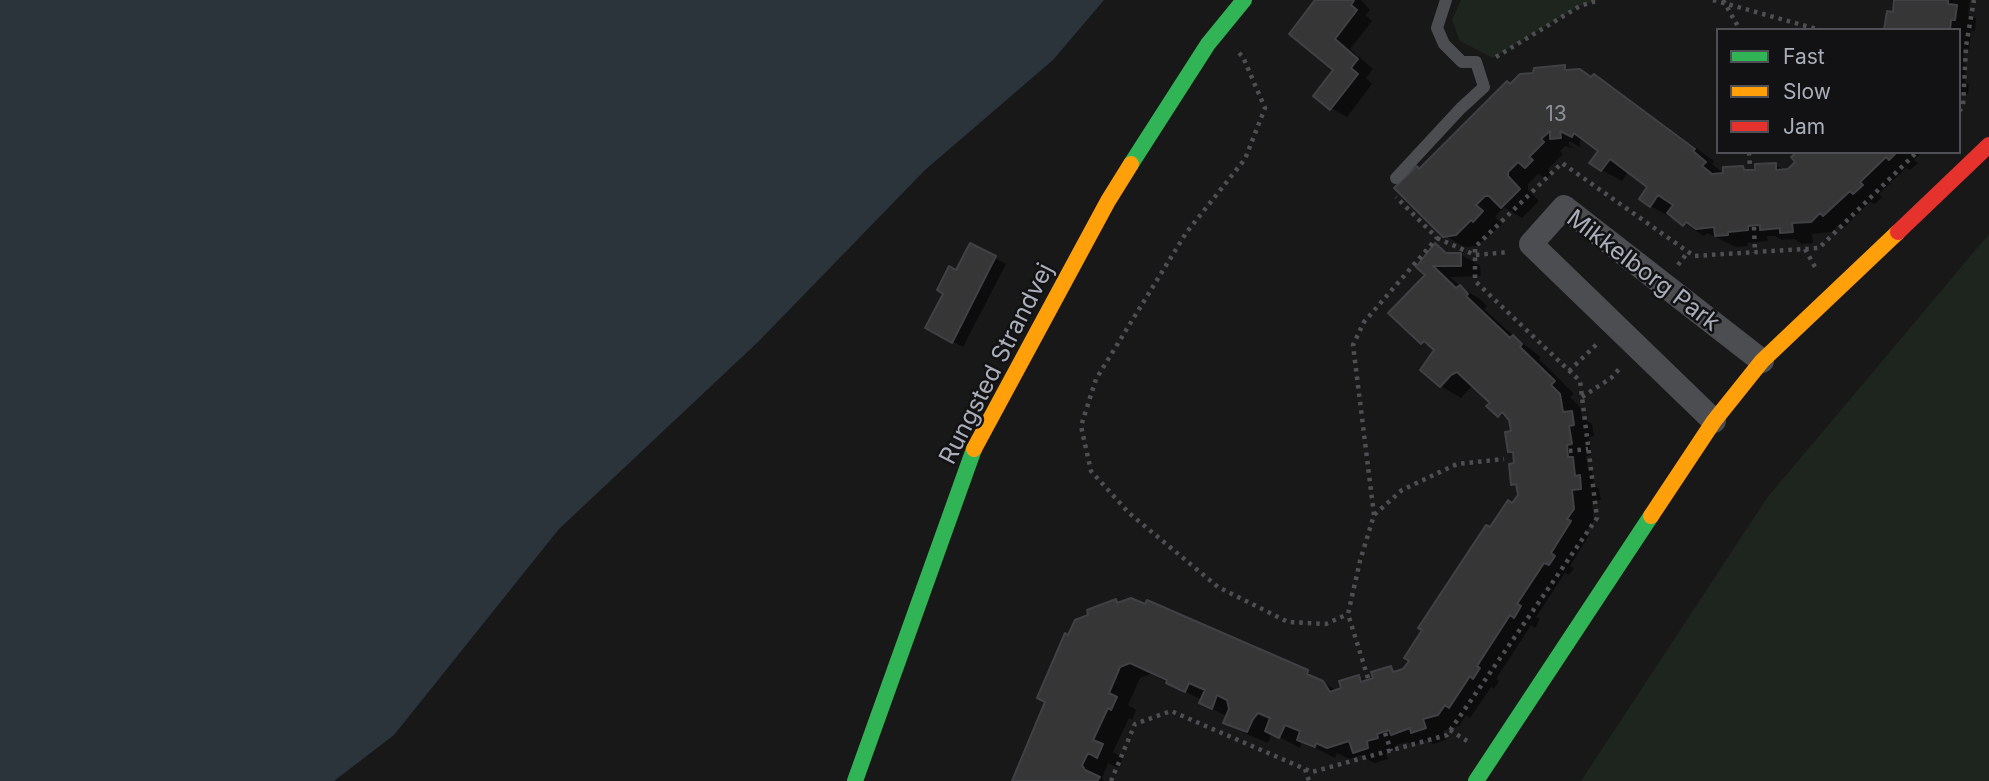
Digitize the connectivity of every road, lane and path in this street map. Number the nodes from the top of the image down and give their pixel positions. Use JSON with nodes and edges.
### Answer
{"nodes":[{"id":1,"x":1244,"y":0,"type":"edge"},
{"id":2,"x":1446,"y":0,"type":"edge"},
{"id":3,"x":1599,"y":0,"type":"edge"},
{"id":4,"x":1713,"y":0,"type":"edge"},
{"id":5,"x":1975,"y":0,"type":"edge"},
{"id":6,"x":1723,"y":2,"type":"edge"},
{"id":7,"x":1739,"y":28,"type":"edge"},
{"id":8,"x":1813,"y":28,"type":"edge"},
{"id":9,"x":1217,"y":34,"type":"junction"},
{"id":10,"x":1961,"y":46,"type":"edge"},
{"id":11,"x":1966,"y":46,"type":"junction"},
{"id":12,"x":1476,"y":62,"type":"junction"},
{"id":13,"x":1961,"y":109,"type":"edge"},
{"id":14,"x":1989,"y":145,"type":"edge"},
{"id":15,"x":1749,"y":154,"type":"edge"},
{"id":16,"x":1915,"y":154,"type":"edge"},
{"id":17,"x":1750,"y":169,"type":"dead end"},
{"id":18,"x":1396,"y":178,"type":"joint"},
{"id":19,"x":1754,"y":227,"type":"dead end"},
{"id":20,"x":1437,"y":238,"type":"junction"},
{"id":21,"x":1755,"y":253,"type":"junction"},
{"id":22,"x":1475,"y":256,"type":"junction"},
{"id":23,"x":1616,"y":326,"type":"junction"},
{"id":24,"x":1638,"y":348,"type":"junction"},
{"id":25,"x":1762,"y":361,"type":"junction"},
{"id":26,"x":1569,"y":371,"type":"junction"},
{"id":27,"x":1582,"y":397,"type":"junction"},
{"id":28,"x":1714,"y":421,"type":"junction"},
{"id":29,"x":1588,"y":449,"type":"junction"},
{"id":30,"x":1569,"y":451,"type":"dead end"},
{"id":31,"x":1504,"y":459,"type":"dead end"},
{"id":32,"x":1374,"y":515,"type":"junction"},
{"id":33,"x":1348,"y":614,"type":"junction"},
{"id":34,"x":1368,"y":678,"type":"dead end"},
{"id":35,"x":1385,"y":733,"type":"dead end"},
{"id":36,"x":1391,"y":751,"type":"junction"},
{"id":37,"x":1305,"y":769,"type":"junction"},
{"id":38,"x":855,"y":781,"type":"edge"},
{"id":39,"x":1111,"y":781,"type":"edge"},
{"id":40,"x":1309,"y":781,"type":"edge"},
{"id":41,"x":1476,"y":781,"type":"edge"}],
"edges":[{"from":1,"to":9,"type":"main road","name":"Rungsted Strandvej"},
{"from":2,"to":12,"type":"lane"},
{"from":3,"to":12,"type":"path"},
{"from":4,"to":6,"type":"path"},
{"from":5,"to":11,"type":"path"},
{"from":6,"to":7,"type":"path"},
{"from":6,"to":8,"type":"path"},
{"from":9,"to":33,"type":"path"},
{"from":9,"to":38,"type":"main road","name":"Rungsted Strandvej"},
{"from":10,"to":11,"type":"path"},
{"from":11,"to":13,"type":"path"},
{"from":12,"to":18,"type":"lane"},
{"from":14,"to":25,"type":"main road"},
{"from":15,"to":17,"type":"path"},
{"from":16,"to":21,"type":"path"},
{"from":18,"to":20,"type":"path"},
{"from":19,"to":21,"type":"path"},
{"from":20,"to":22,"type":"path"},
{"from":20,"to":32,"type":"path"},
{"from":21,"to":22,"type":"path"},
{"from":22,"to":26,"type":"path"},
{"from":23,"to":24,"type":"street","name":"Mikkelborg Park"},
{"from":23,"to":25,"type":"street","name":"Mikkelborg Park"},
{"from":23,"to":26,"type":"path"},
{"from":24,"to":27,"type":"path"},
{"from":24,"to":28,"type":"street","name":"Mikkelborg Park"},
{"from":25,"to":28,"type":"main road"},
{"from":26,"to":27,"type":"path"},
{"from":27,"to":29,"type":"path"},
{"from":28,"to":41,"type":"main road"},
{"from":29,"to":30,"type":"path"},
{"from":29,"to":36,"type":"path"},
{"from":31,"to":32,"type":"path"},
{"from":32,"to":33,"type":"path"},
{"from":33,"to":34,"type":"path"},
{"from":35,"to":36,"type":"path"},
{"from":36,"to":37,"type":"path"},
{"from":37,"to":39,"type":"path"},
{"from":37,"to":40,"type":"path"}]}
